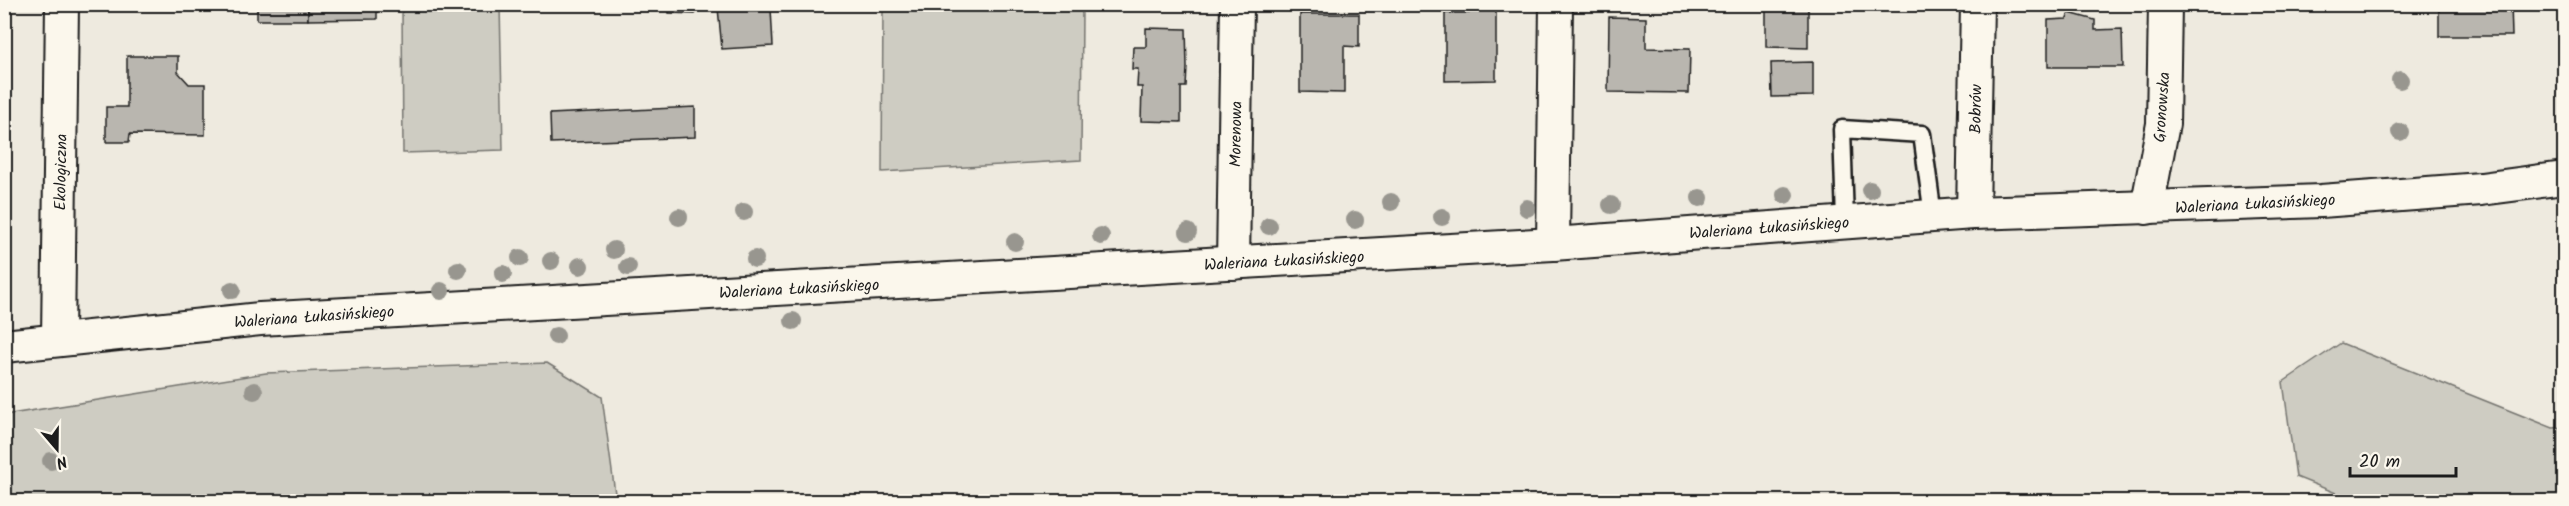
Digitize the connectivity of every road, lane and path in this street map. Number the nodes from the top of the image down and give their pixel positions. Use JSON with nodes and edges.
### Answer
{"nodes":[{"id":1,"x":62,"y":4,"type":"edge"},
{"id":2,"x":1237,"y":4,"type":"edge"},
{"id":3,"x":1556,"y":4,"type":"edge"},
{"id":4,"x":1977,"y":4,"type":"edge"},
{"id":5,"x":2165,"y":4,"type":"edge"},
{"id":6,"x":2565,"y":178,"type":"edge"},
{"id":7,"x":2147,"y":208,"type":"junction"},
{"id":8,"x":1973,"y":213,"type":"junction"},
{"id":9,"x":1933,"y":216,"type":"junction"},
{"id":10,"x":1845,"y":222,"type":"junction"},
{"id":11,"x":1553,"y":244,"type":"junction"},
{"id":12,"x":1233,"y":263,"type":"junction"},
{"id":13,"x":58,"y":339,"type":"junction"},
{"id":14,"x":4,"y":346,"type":"edge"}],
"edges":[{"from":1,"to":13,"type":"street","name":"Ekologiczna"},
{"from":2,"to":12,"type":"street","name":"Morenowa"},
{"from":3,"to":11,"type":"street"},
{"from":4,"to":8,"type":"street","name":"Bobrów"},
{"from":5,"to":7,"type":"street","name":"Gronowska"},
{"from":6,"to":7,"type":"street","name":"Waleriana Łukasińskiego"},
{"from":7,"to":8,"type":"street","name":"Waleriana Łukasińskiego"},
{"from":8,"to":9,"type":"street","name":"Waleriana Łukasińskiego"},
{"from":9,"to":10,"type":"street","name":"Waleriana Łukasińskiego"},
{"from":9,"to":10,"type":"lane"},
{"from":10,"to":11,"type":"street","name":"Waleriana Łukasińskiego"},
{"from":11,"to":12,"type":"street","name":"Waleriana Łukasińskiego"},
{"from":12,"to":13,"type":"street","name":"Waleriana Łukasińskiego"},
{"from":13,"to":14,"type":"street","name":"Waleriana Łukasińskiego"}]}
